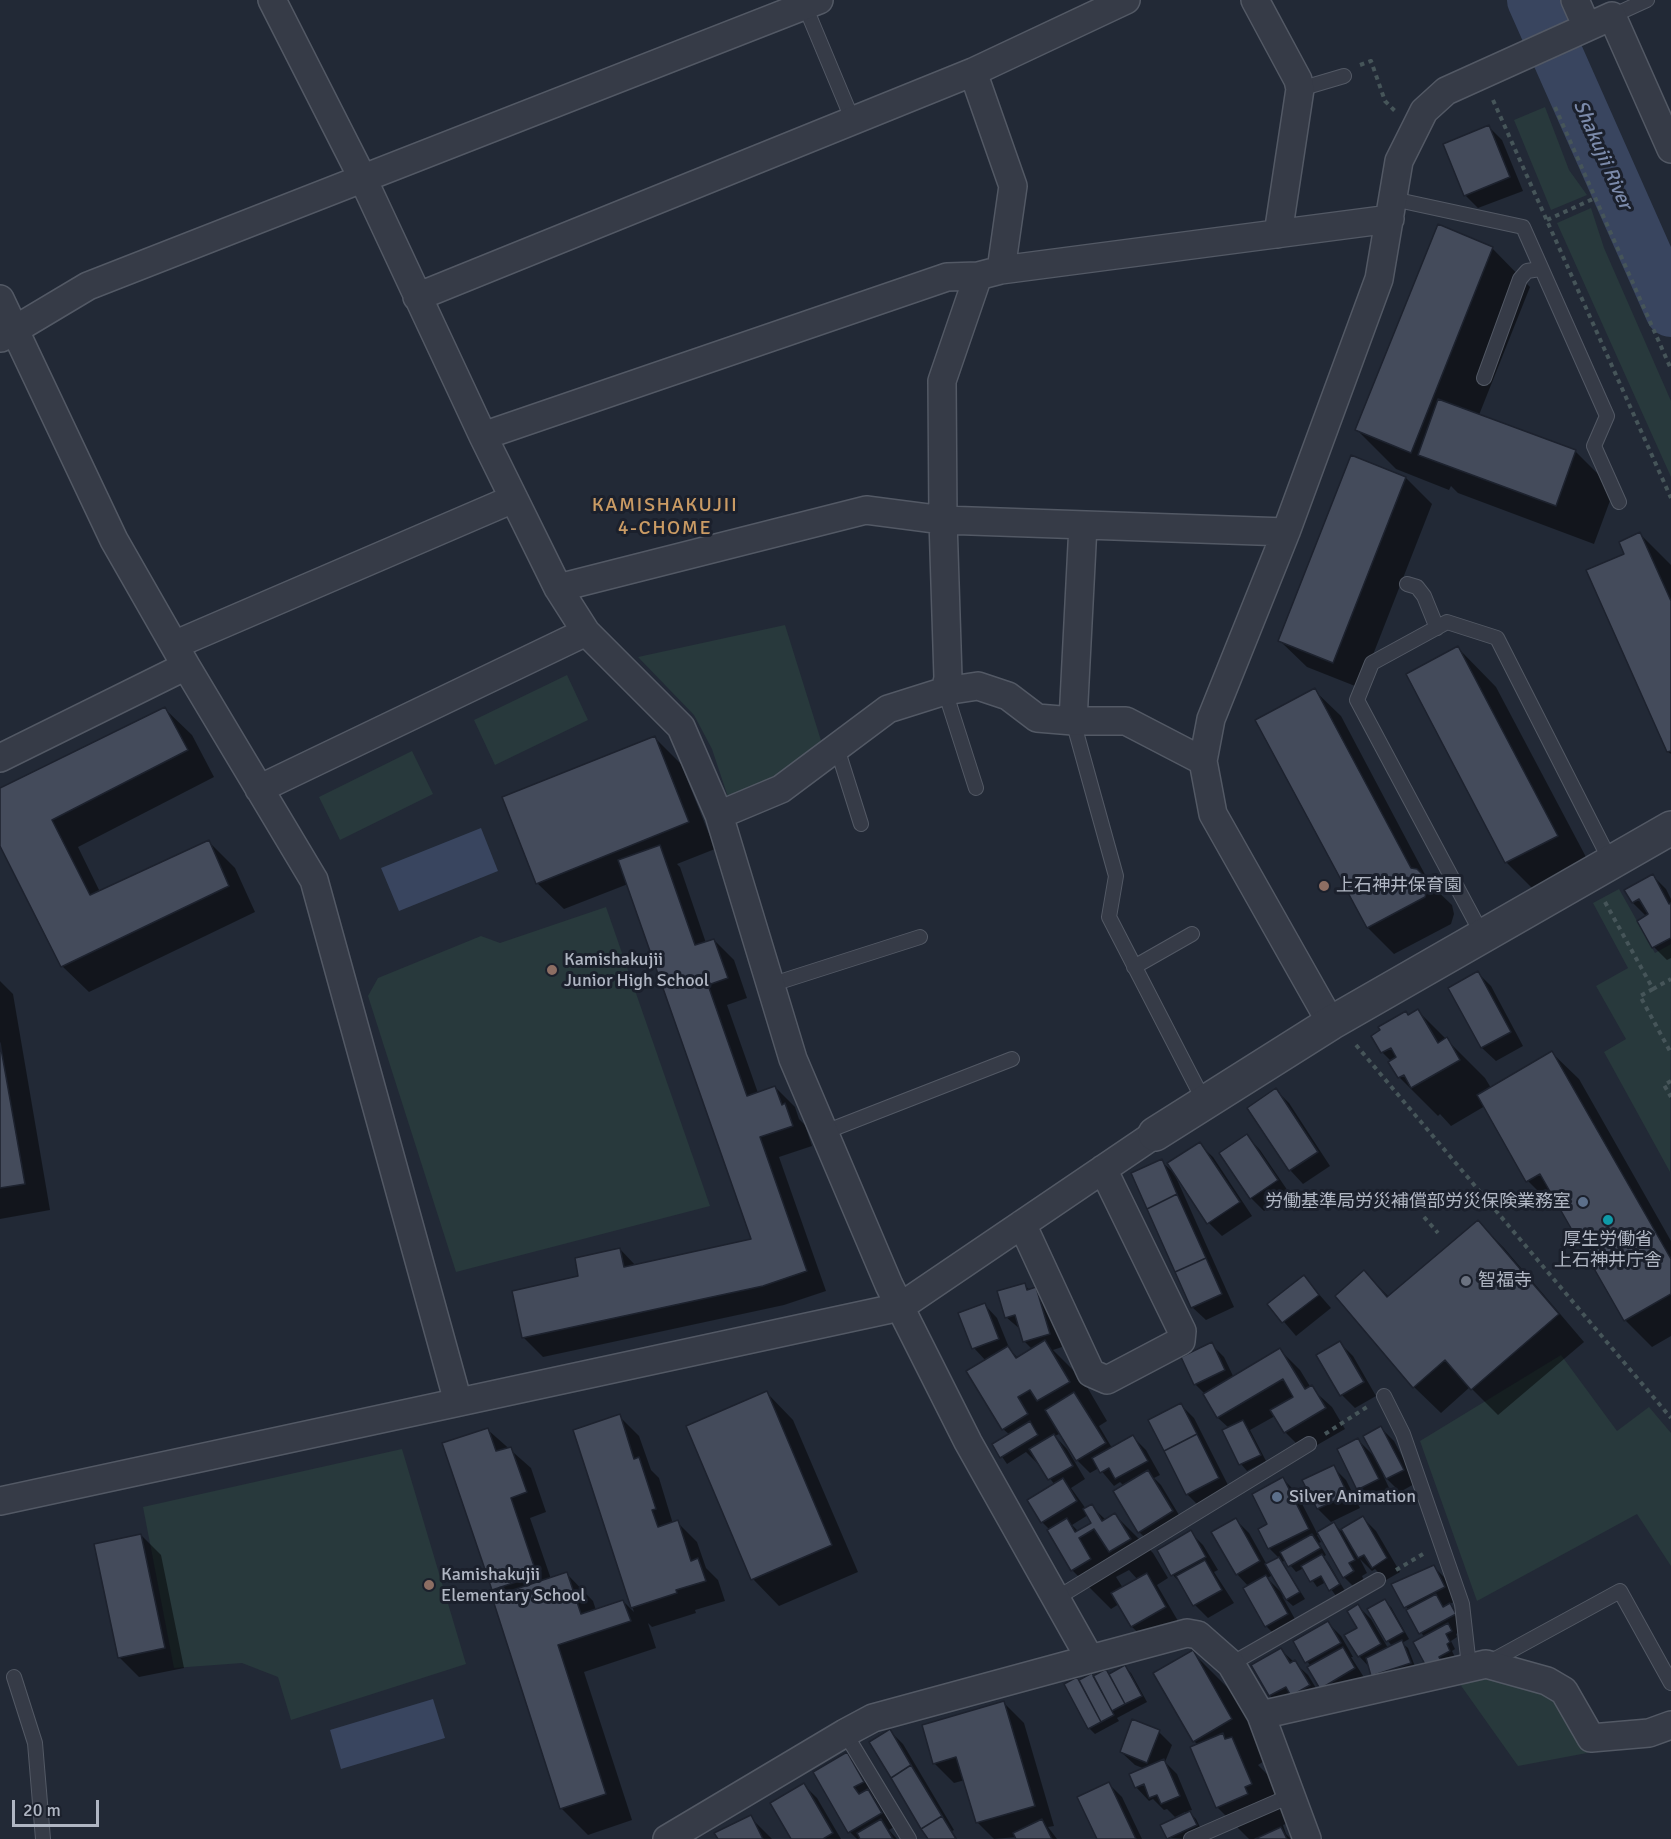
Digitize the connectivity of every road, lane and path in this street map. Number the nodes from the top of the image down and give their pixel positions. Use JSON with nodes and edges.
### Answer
{"nodes":[{"id":1,"x":272,"y":0,"type":"edge"},
{"id":2,"x":1126,"y":0,"type":"edge"},
{"id":3,"x":1255,"y":0,"type":"edge"},
{"id":4,"x":1575,"y":0,"type":"edge"},
{"id":5,"x":1647,"y":0,"type":"edge"},
{"id":6,"x":812,"y":3,"type":"edge"},
{"id":7,"x":1612,"y":16,"type":"junction"},
{"id":8,"x":1582,"y":29,"type":"junction"},
{"id":9,"x":1371,"y":62,"type":"dead end"},
{"id":10,"x":973,"y":72,"type":"junction"},
{"id":11,"x":1482,"y":75,"type":"junction"},
{"id":12,"x":1344,"y":76,"type":"dead end"},
{"id":13,"x":1300,"y":89,"type":"junction"},
{"id":14,"x":1555,"y":106,"type":"dead end"},
{"id":15,"x":853,"y":122,"type":"junction"},
{"id":16,"x":1414,"y":132,"type":"junction"},
{"id":17,"x":1671,"y":149,"type":"edge"},
{"id":18,"x":363,"y":179,"type":"junction"},
{"id":19,"x":1596,"y":198,"type":"junction"},
{"id":20,"x":1392,"y":209,"type":"junction"},
{"id":21,"x":1547,"y":220,"type":"junction"},
{"id":22,"x":1278,"y":234,"type":"junction"},
{"id":23,"x":1540,"y":269,"type":"junction"},
{"id":24,"x":989,"y":273,"type":"junction"},
{"id":25,"x":417,"y":297,"type":"junction"},
{"id":26,"x":0,"y":299,"type":"edge"},
{"id":27,"x":8,"y":333,"type":"edge"},
{"id":28,"x":1671,"y":369,"type":"edge"},
{"id":29,"x":1484,"y":378,"type":"dead end"},
{"id":30,"x":483,"y":436,"type":"junction"},
{"id":31,"x":1671,"y":498,"type":"edge"},
{"id":32,"x":513,"y":499,"type":"junction"},
{"id":33,"x":1619,"y":502,"type":"dead end"},
{"id":34,"x":943,"y":520,"type":"junction"},
{"id":35,"x":1083,"y":525,"type":"junction"},
{"id":36,"x":1286,"y":532,"type":"junction"},
{"id":37,"x":1407,"y":584,"type":"dead end"},
{"id":38,"x":558,"y":588,"type":"junction"},
{"id":39,"x":1437,"y":628,"type":"junction"},
{"id":40,"x":586,"y":632,"type":"junction"},
{"id":41,"x":180,"y":656,"type":"junction"},
{"id":42,"x":945,"y":691,"type":"junction"},
{"id":43,"x":1073,"y":721,"type":"junction"},
{"id":44,"x":837,"y":748,"type":"junction"},
{"id":45,"x":0,"y":758,"type":"edge"},
{"id":46,"x":1203,"y":761,"type":"junction"},
{"id":47,"x":976,"y":788,"type":"dead end"},
{"id":48,"x":259,"y":789,"type":"junction"},
{"id":49,"x":719,"y":815,"type":"junction"},
{"id":50,"x":861,"y":824,"type":"dead end"},
{"id":51,"x":1671,"y":828,"type":"edge"},
{"id":52,"x":1601,"y":868,"type":"junction"},
{"id":53,"x":1192,"y":934,"type":"dead end"},
{"id":54,"x":1483,"y":936,"type":"junction"},
{"id":55,"x":920,"y":938,"type":"dead end"},
{"id":56,"x":1134,"y":967,"type":"junction"},
{"id":57,"x":1671,"y":979,"type":"edge"},
{"id":58,"x":770,"y":985,"type":"junction"},
{"id":59,"x":1653,"y":988,"type":"junction"},
{"id":60,"x":1333,"y":1022,"type":"junction"},
{"id":61,"x":1671,"y":1053,"type":"edge"},
{"id":62,"x":1012,"y":1059,"type":"dead end"},
{"id":63,"x":1671,"y":1082,"type":"edge"},
{"id":64,"x":1671,"y":1097,"type":"edge"},
{"id":65,"x":1205,"y":1103,"type":"junction"},
{"id":66,"x":825,"y":1132,"type":"junction"},
{"id":67,"x":1155,"y":1134,"type":"joint"},
{"id":68,"x":1103,"y":1169,"type":"junction"},
{"id":69,"x":1424,"y":1217,"type":"dead end"},
{"id":70,"x":1022,"y":1224,"type":"junction"},
{"id":71,"x":1438,"y":1233,"type":"dead end"},
{"id":72,"x":900,"y":1307,"type":"junction"},
{"id":73,"x":1384,"y":1396,"type":"joint"},
{"id":74,"x":458,"y":1402,"type":"junction"},
{"id":75,"x":1671,"y":1418,"type":"edge"},
{"id":76,"x":1309,"y":1444,"type":"joint"},
{"id":77,"x":0,"y":1502,"type":"edge"},
{"id":78,"x":1442,"y":1544,"type":"junction"},
{"id":79,"x":1378,"y":1580,"type":"joint"},
{"id":80,"x":1057,"y":1598,"type":"junction"},
{"id":81,"x":1090,"y":1659,"type":"junction"},
{"id":82,"x":1231,"y":1664,"type":"junction"},
{"id":83,"x":1478,"y":1665,"type":"junction"},
{"id":84,"x":14,"y":1677,"type":"dead end"},
{"id":85,"x":1671,"y":1683,"type":"edge"},
{"id":86,"x":1261,"y":1715,"type":"junction"},
{"id":87,"x":1671,"y":1725,"type":"edge"},
{"id":88,"x":844,"y":1733,"type":"junction"},
{"id":89,"x":1290,"y":1796,"type":"junction"},
{"id":90,"x":696,"y":1832,"type":"edge"},
{"id":91,"x":43,"y":1839,"type":"edge"},
{"id":92,"x":667,"y":1839,"type":"edge"},
{"id":93,"x":909,"y":1839,"type":"edge"},
{"id":94,"x":1191,"y":1839,"type":"edge"},
{"id":95,"x":1307,"y":1839,"type":"edge"}],
"edges":[{"from":1,"to":18,"type":"street"},
{"from":2,"to":10,"type":"street"},
{"from":3,"to":13,"type":"street"},
{"from":4,"to":8,"type":"street"},
{"from":5,"to":7,"type":"lane"},
{"from":6,"to":15,"type":"lane"},
{"from":6,"to":18,"type":"street"},
{"from":7,"to":8,"type":"street"},
{"from":7,"to":17,"type":"street"},
{"from":8,"to":11,"type":"street"},
{"from":9,"to":16,"type":"path"},
{"from":10,"to":15,"type":"street"},
{"from":10,"to":24,"type":"street"},
{"from":11,"to":16,"type":"street"},
{"from":11,"to":21,"type":"path"},
{"from":12,"to":13,"type":"lane"},
{"from":13,"to":22,"type":"street"},
{"from":14,"to":19,"type":"path"},
{"from":15,"to":25,"type":"street"},
{"from":16,"to":20,"type":"street"},
{"from":18,"to":25,"type":"street"},
{"from":18,"to":27,"type":"street"},
{"from":19,"to":21,"type":"path"},
{"from":19,"to":28,"type":"path"},
{"from":20,"to":22,"type":"street"},
{"from":20,"to":23,"type":"lane"},
{"from":20,"to":36,"type":"street"},
{"from":21,"to":31,"type":"path"},
{"from":22,"to":24,"type":"street"},
{"from":23,"to":29,"type":"lane"},
{"from":23,"to":33,"type":"lane"},
{"from":24,"to":30,"type":"street"},
{"from":24,"to":34,"type":"street"},
{"from":25,"to":30,"type":"street"},
{"from":26,"to":27,"type":"street"},
{"from":27,"to":41,"type":"street"},
{"from":30,"to":32,"type":"street"},
{"from":32,"to":38,"type":"street"},
{"from":32,"to":41,"type":"street"},
{"from":34,"to":35,"type":"street"},
{"from":34,"to":38,"type":"street"},
{"from":34,"to":42,"type":"street"},
{"from":35,"to":36,"type":"street"},
{"from":35,"to":43,"type":"street"},
{"from":36,"to":46,"type":"street"},
{"from":37,"to":39,"type":"lane"},
{"from":38,"to":40,"type":"street"},
{"from":39,"to":52,"type":"lane"},
{"from":39,"to":54,"type":"lane"},
{"from":40,"to":48,"type":"street"},
{"from":40,"to":49,"type":"street"},
{"from":41,"to":45,"type":"street"},
{"from":41,"to":48,"type":"street"},
{"from":42,"to":43,"type":"street"},
{"from":42,"to":44,"type":"street"},
{"from":42,"to":47,"type":"lane"},
{"from":43,"to":46,"type":"street"},
{"from":43,"to":56,"type":"lane"},
{"from":44,"to":49,"type":"street"},
{"from":44,"to":50,"type":"lane"},
{"from":46,"to":60,"type":"street"},
{"from":48,"to":74,"type":"street"},
{"from":49,"to":58,"type":"street"},
{"from":51,"to":52,"type":"street"},
{"from":52,"to":54,"type":"street"},
{"from":52,"to":59,"type":"path"},
{"from":53,"to":56,"type":"lane"},
{"from":54,"to":60,"type":"street"},
{"from":55,"to":58,"type":"lane"},
{"from":56,"to":65,"type":"lane"},
{"from":57,"to":59,"type":"path"},
{"from":58,"to":66,"type":"street"},
{"from":59,"to":61,"type":"path"},
{"from":60,"to":65,"type":"street"},
{"from":60,"to":75,"type":"path"},
{"from":62,"to":66,"type":"lane"},
{"from":63,"to":64,"type":"path"},
{"from":65,"to":67,"type":"street"},
{"from":66,"to":72,"type":"street"},
{"from":67,"to":68,"type":"street"},
{"from":68,"to":70,"type":"street"},
{"from":68,"to":70,"type":"street"},
{"from":69,"to":71,"type":"path"},
{"from":70,"to":72,"type":"street"},
{"from":72,"to":74,"type":"street"},
{"from":72,"to":80,"type":"street"},
{"from":73,"to":76,"type":"path"},
{"from":73,"to":78,"type":"lane"},
{"from":74,"to":77,"type":"street"},
{"from":76,"to":80,"type":"lane"},
{"from":78,"to":79,"type":"path"},
{"from":78,"to":83,"type":"lane"},
{"from":79,"to":82,"type":"lane"},
{"from":80,"to":81,"type":"street"},
{"from":81,"to":82,"type":"street"},
{"from":81,"to":88,"type":"street"},
{"from":82,"to":86,"type":"street"},
{"from":83,"to":85,"type":"lane"},
{"from":83,"to":86,"type":"street"},
{"from":83,"to":87,"type":"street"},
{"from":84,"to":91,"type":"lane"},
{"from":86,"to":89,"type":"street"},
{"from":88,"to":90,"type":"street"},
{"from":88,"to":93,"type":"lane"},
{"from":89,"to":94,"type":"lane"},
{"from":89,"to":95,"type":"street"},
{"from":90,"to":92,"type":"street"}]}
